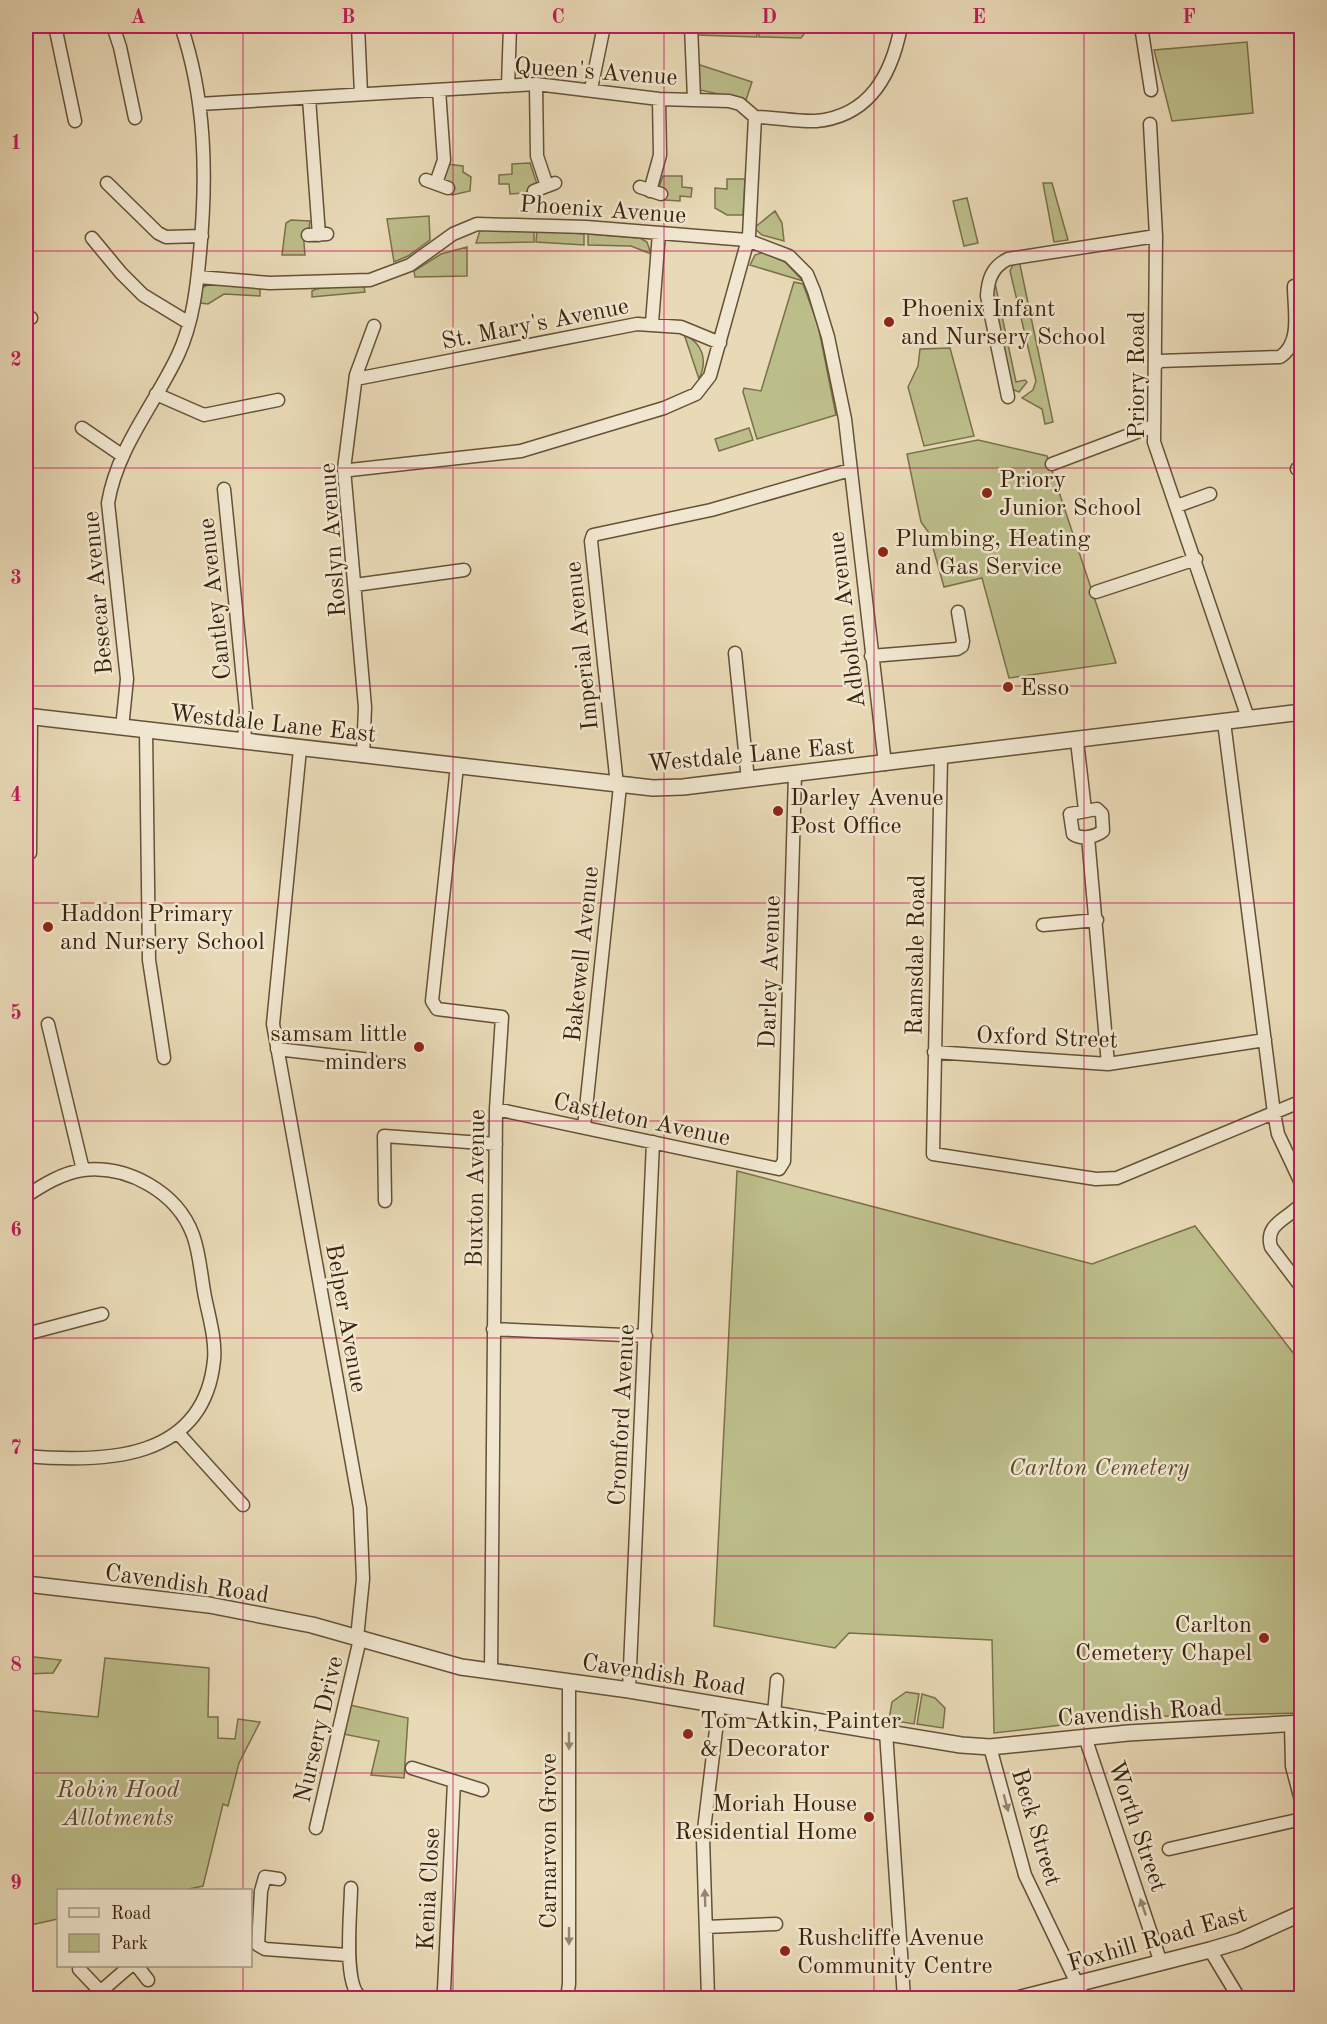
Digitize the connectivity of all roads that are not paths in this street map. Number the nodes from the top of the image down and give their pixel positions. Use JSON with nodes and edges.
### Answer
{"nodes":[{"id":1,"x":56,"y":26,"type":"edge"},
{"id":2,"x":113,"y":26,"type":"edge"},
{"id":3,"x":181,"y":26,"type":"edge"},
{"id":4,"x":358,"y":26,"type":"edge"},
{"id":5,"x":510,"y":26,"type":"edge"},
{"id":6,"x":604,"y":26,"type":"edge"},
{"id":7,"x":691,"y":26,"type":"edge"},
{"id":8,"x":901,"y":26,"type":"edge"},
{"id":9,"x":1141,"y":26,"type":"edge"},
{"id":10,"x":536,"y":84,"type":"junction"},
{"id":11,"x":508,"y":86,"type":"junction"},
{"id":12,"x":591,"y":89,"type":"junction"},
{"id":13,"x":439,"y":90,"type":"junction"},
{"id":14,"x":1150,"y":90,"type":"dead end"},
{"id":15,"x":362,"y":94,"type":"junction"},
{"id":16,"x":309,"y":98,"type":"junction"},
{"id":17,"x":694,"y":98,"type":"junction"},
{"id":18,"x":659,"y":99,"type":"junction"},
{"id":19,"x":199,"y":104,"type":"junction"},
{"id":20,"x":755,"y":117,"type":"junction"},
{"id":21,"x":135,"y":118,"type":"dead end"},
{"id":22,"x":75,"y":121,"type":"dead end"},
{"id":23,"x":1150,"y":124,"type":"dead end"},
{"id":24,"x":107,"y":183,"type":"dead end"},
{"id":25,"x":437,"y":184,"type":"dead end"},
{"id":26,"x":650,"y":190,"type":"dead end"},
{"id":27,"x":534,"y":191,"type":"dead end"},
{"id":28,"x":659,"y":233,"type":"junction"},
{"id":29,"x":318,"y":235,"type":"dead end"},
{"id":30,"x":202,"y":236,"type":"junction"},
{"id":31,"x":1156,"y":236,"type":"junction"},
{"id":32,"x":92,"y":238,"type":"dead end"},
{"id":33,"x":747,"y":240,"type":"junction"},
{"id":34,"x":198,"y":277,"type":"junction"},
{"id":35,"x":1294,"y":286,"type":"dead end"},
{"id":36,"x":189,"y":323,"type":"junction"},
{"id":37,"x":652,"y":323,"type":"junction"},
{"id":38,"x":374,"y":326,"type":"dead end"},
{"id":39,"x":720,"y":343,"type":"junction"},
{"id":40,"x":1157,"y":364,"type":"junction"},
{"id":41,"x":356,"y":375,"type":"junction"},
{"id":42,"x":156,"y":394,"type":"junction"},
{"id":43,"x":1008,"y":397,"type":"dead end"},
{"id":44,"x":279,"y":400,"type":"dead end"},
{"id":45,"x":1153,"y":426,"type":"junction"},
{"id":46,"x":82,"y":428,"type":"dead end"},
{"id":47,"x":123,"y":456,"type":"junction"},
{"id":48,"x":1052,"y":464,"type":"dead end"},
{"id":49,"x":344,"y":469,"type":"junction"},
{"id":50,"x":850,"y":470,"type":"junction"},
{"id":51,"x":224,"y":489,"type":"dead end"},
{"id":52,"x":1210,"y":494,"type":"dead end"},
{"id":53,"x":1177,"y":506,"type":"junction"},
{"id":54,"x":1196,"y":559,"type":"junction"},
{"id":55,"x":464,"y":570,"type":"dead end"},
{"id":56,"x":355,"y":585,"type":"junction"},
{"id":57,"x":1096,"y":592,"type":"dead end"},
{"id":58,"x":958,"y":612,"type":"dead end"},
{"id":59,"x":735,"y":653,"type":"dead end"},
{"id":60,"x":871,"y":656,"type":"junction"},
{"id":61,"x":1302,"y":712,"type":"edge"},
{"id":62,"x":28,"y":717,"type":"edge"},
{"id":63,"x":1248,"y":718,"type":"junction"},
{"id":64,"x":1224,"y":722,"type":"junction"},
{"id":65,"x":122,"y":728,"type":"junction"},
{"id":66,"x":146,"y":731,"type":"junction"},
{"id":67,"x":244,"y":741,"type":"junction"},
{"id":68,"x":1077,"y":741,"type":"junction"},
{"id":69,"x":300,"y":749,"type":"junction"},
{"id":70,"x":363,"y":756,"type":"junction"},
{"id":71,"x":941,"y":757,"type":"junction"},
{"id":72,"x":885,"y":764,"type":"junction"},
{"id":73,"x":457,"y":766,"type":"junction"},
{"id":74,"x":795,"y":774,"type":"junction"},
{"id":75,"x":748,"y":780,"type":"junction"},
{"id":76,"x":619,"y":785,"type":"junction"},
{"id":77,"x":1085,"y":810,"type":"junction"},
{"id":78,"x":1088,"y":837,"type":"junction"},
{"id":79,"x":30,"y":853,"type":"dead end"},
{"id":80,"x":1097,"y":920,"type":"junction"},
{"id":81,"x":1042,"y":925,"type":"dead end"},
{"id":82,"x":48,"y":1024,"type":"dead end"},
{"id":83,"x":1265,"y":1040,"type":"junction"},
{"id":84,"x":277,"y":1049,"type":"junction"},
{"id":85,"x":934,"y":1052,"type":"junction"},
{"id":86,"x":164,"y":1058,"type":"dead end"},
{"id":87,"x":371,"y":1060,"type":"dead end"},
{"id":88,"x":1108,"y":1064,"type":"junction"},
{"id":89,"x":1302,"y":1101,"type":"edge"},
{"id":90,"x":496,"y":1109,"type":"junction"},
{"id":91,"x":1274,"y":1113,"type":"junction"},
{"id":92,"x":584,"y":1126,"type":"junction"},
{"id":93,"x":653,"y":1142,"type":"junction"},
{"id":94,"x":496,"y":1144,"type":"junction"},
{"id":95,"x":779,"y":1169,"type":"joint"},
{"id":96,"x":83,"y":1170,"type":"junction"},
{"id":97,"x":1302,"y":1185,"type":"edge"},
{"id":98,"x":26,"y":1196,"type":"edge"},
{"id":99,"x":385,"y":1201,"type":"dead end"},
{"id":100,"x":1302,"y":1203,"type":"edge"},
{"id":101,"x":1302,"y":1288,"type":"edge"},
{"id":102,"x":102,"y":1314,"type":"dead end"},
{"id":103,"x":493,"y":1329,"type":"junction"},
{"id":104,"x":26,"y":1334,"type":"edge"},
{"id":105,"x":646,"y":1336,"type":"junction"},
{"id":106,"x":178,"y":1433,"type":"junction"},
{"id":107,"x":26,"y":1456,"type":"edge"},
{"id":108,"x":243,"y":1505,"type":"dead end"},
{"id":109,"x":26,"y":1584,"type":"edge"},
{"id":110,"x":359,"y":1639,"type":"junction"},
{"id":111,"x":491,"y":1672,"type":"junction"},
{"id":112,"x":777,"y":1680,"type":"dead end"},
{"id":113,"x":568,"y":1682,"type":"junction"},
{"id":114,"x":629,"y":1689,"type":"junction"},
{"id":115,"x":719,"y":1705,"type":"junction"},
{"id":116,"x":774,"y":1713,"type":"junction"},
{"id":117,"x":1296,"y":1724,"type":"edge"},
{"id":118,"x":886,"y":1732,"type":"junction"},
{"id":119,"x":1085,"y":1737,"type":"junction"},
{"id":120,"x":990,"y":1747,"type":"junction"},
{"id":121,"x":412,"y":1768,"type":"dead end"},
{"id":122,"x":454,"y":1782,"type":"junction"},
{"id":123,"x":482,"y":1790,"type":"dead end"},
{"id":124,"x":1302,"y":1804,"type":"edge"},
{"id":125,"x":1302,"y":1819,"type":"edge"},
{"id":126,"x":316,"y":1828,"type":"dead end"},
{"id":127,"x":1169,"y":1849,"type":"dead end"},
{"id":128,"x":279,"y":1879,"type":"dead end"},
{"id":129,"x":351,"y":1888,"type":"dead end"},
{"id":130,"x":1302,"y":1913,"type":"edge"},
{"id":131,"x":776,"y":1924,"type":"dead end"},
{"id":132,"x":706,"y":1927,"type":"junction"},
{"id":133,"x":1210,"y":1950,"type":"junction"},
{"id":134,"x":347,"y":1955,"type":"junction"},
{"id":135,"x":1161,"y":1963,"type":"junction"},
{"id":136,"x":128,"y":1967,"type":"edge"},
{"id":137,"x":138,"y":1967,"type":"edge"},
{"id":138,"x":79,"y":1969,"type":"dead end"},
{"id":139,"x":148,"y":1980,"type":"dead end"},
{"id":140,"x":1076,"y":1984,"type":"junction"},
{"id":141,"x":97,"y":1995,"type":"edge"},
{"id":142,"x":362,"y":1998,"type":"edge"},
{"id":143,"x":446,"y":1998,"type":"edge"},
{"id":144,"x":567,"y":1998,"type":"edge"},
{"id":145,"x":708,"y":1998,"type":"edge"},
{"id":146,"x":904,"y":1998,"type":"edge"},
{"id":147,"x":1021,"y":1998,"type":"edge"},
{"id":148,"x":1084,"y":1998,"type":"edge"},
{"id":149,"x":1239,"y":1998,"type":"edge"}],
"edges":[{"from":1,"to":22,"type":"street"},
{"from":2,"to":21,"type":"street"},
{"from":3,"to":19,"type":"street","name":"Besecar Avenue"},
{"from":4,"to":15,"type":"street"},
{"from":5,"to":11,"type":"street"},
{"from":6,"to":12,"type":"street"},
{"from":7,"to":17,"type":"street"},
{"from":8,"to":20,"type":"street"},
{"from":9,"to":14,"type":"street"},
{"from":10,"to":11,"type":"street","name":"Queen's Avenue"},
{"from":10,"to":12,"type":"street","name":"Queen's Avenue"},
{"from":10,"to":27,"type":"street"},
{"from":11,"to":13,"type":"street","name":"Queen's Avenue"},
{"from":12,"to":18,"type":"street","name":"Queen's Avenue"},
{"from":13,"to":15,"type":"street","name":"Queen's Avenue"},
{"from":13,"to":25,"type":"street"},
{"from":15,"to":16,"type":"street","name":"Queen's Avenue"},
{"from":16,"to":19,"type":"street","name":"Queen's Avenue"},
{"from":16,"to":29,"type":"street"},
{"from":17,"to":18,"type":"street","name":"Queen's Avenue"},
{"from":17,"to":20,"type":"street","name":"Queen's Avenue"},
{"from":18,"to":26,"type":"street"},
{"from":19,"to":30,"type":"street","name":"Besecar Avenue"},
{"from":20,"to":33,"type":"street"},
{"from":23,"to":31,"type":"street","name":"Priory Road"},
{"from":24,"to":30,"type":"street"},
{"from":28,"to":33,"type":"street","name":"Phoenix Avenue"},
{"from":28,"to":34,"type":"street","name":"Phoenix Avenue"},
{"from":28,"to":37,"type":"street"},
{"from":30,"to":34,"type":"street","name":"Besecar Avenue"},
{"from":31,"to":40,"type":"street","name":"Priory Road"},
{"from":31,"to":43,"type":"street"},
{"from":32,"to":36,"type":"street"},
{"from":33,"to":39,"type":"street"},
{"from":33,"to":50,"type":"street","name":"Phoenix Avenue"},
{"from":34,"to":36,"type":"street","name":"Besecar Avenue"},
{"from":35,"to":40,"type":"street"},
{"from":36,"to":42,"type":"street","name":"Besecar Avenue"},
{"from":37,"to":39,"type":"street","name":"St. Mary's Avenue"},
{"from":37,"to":41,"type":"street","name":"St. Mary's Avenue"},
{"from":38,"to":41,"type":"street","name":"Roslyn Avenue"},
{"from":39,"to":49,"type":"street"},
{"from":40,"to":45,"type":"street","name":"Priory Road"},
{"from":41,"to":49,"type":"street","name":"Roslyn Avenue"},
{"from":42,"to":44,"type":"street"},
{"from":42,"to":47,"type":"street","name":"Besecar Avenue"},
{"from":45,"to":48,"type":"street"},
{"from":45,"to":53,"type":"street","name":"Priory Road"},
{"from":46,"to":47,"type":"street"},
{"from":47,"to":65,"type":"street","name":"Besecar Avenue"},
{"from":49,"to":56,"type":"street","name":"Roslyn Avenue"},
{"from":50,"to":60,"type":"street","name":"Adbolton Avenue"},
{"from":50,"to":76,"type":"street","name":"Imperial Avenue"},
{"from":51,"to":67,"type":"street","name":"Cantley Avenue"},
{"from":52,"to":53,"type":"street"},
{"from":53,"to":54,"type":"street","name":"Priory Road"},
{"from":54,"to":57,"type":"street"},
{"from":54,"to":63,"type":"street","name":"Priory Road"},
{"from":55,"to":56,"type":"street"},
{"from":56,"to":70,"type":"street","name":"Roslyn Avenue"},
{"from":58,"to":60,"type":"street"},
{"from":59,"to":75,"type":"street"},
{"from":60,"to":72,"type":"street","name":"Adbolton Avenue"},
{"from":61,"to":63,"type":"street","name":"Westdale Lane East"},
{"from":62,"to":65,"type":"street","name":"Westdale Lane East"},
{"from":62,"to":79,"type":"street"},
{"from":63,"to":64,"type":"street","name":"Westdale Lane East"},
{"from":64,"to":68,"type":"street","name":"Westdale Lane East"},
{"from":64,"to":83,"type":"street"},
{"from":65,"to":66,"type":"street","name":"Westdale Lane East"},
{"from":66,"to":67,"type":"street","name":"Westdale Lane East"},
{"from":66,"to":86,"type":"street"},
{"from":67,"to":69,"type":"street","name":"Westdale Lane East"},
{"from":68,"to":71,"type":"street","name":"Westdale Lane East"},
{"from":68,"to":77,"type":"street"},
{"from":69,"to":70,"type":"street","name":"Westdale Lane East"},
{"from":69,"to":84,"type":"street","name":"Belper Avenue"},
{"from":70,"to":73,"type":"street","name":"Westdale Lane East"},
{"from":71,"to":72,"type":"street","name":"Westdale Lane East"},
{"from":71,"to":85,"type":"street","name":"Ramsdale Road"},
{"from":72,"to":74,"type":"street","name":"Westdale Lane East"},
{"from":73,"to":76,"type":"street","name":"Westdale Lane East"},
{"from":73,"to":90,"type":"street","name":"Buxton Avenue"},
{"from":74,"to":75,"type":"street","name":"Westdale Lane East"},
{"from":74,"to":95,"type":"street","name":"Darley Avenue"},
{"from":75,"to":76,"type":"street","name":"Westdale Lane East"},
{"from":76,"to":92,"type":"street","name":"Bakewell Avenue"},
{"from":77,"to":78,"type":"street"},
{"from":77,"to":78,"type":"street"},
{"from":78,"to":80,"type":"street"},
{"from":80,"to":81,"type":"street"},
{"from":80,"to":88,"type":"street"},
{"from":82,"to":96,"type":"street"},
{"from":83,"to":88,"type":"street","name":"Oxford Street"},
{"from":83,"to":91,"type":"street"},
{"from":84,"to":87,"type":"street"},
{"from":84,"to":110,"type":"street","name":"Belper Avenue"},
{"from":85,"to":88,"type":"street","name":"Oxford Street"},
{"from":85,"to":91,"type":"street","name":"Ramsdale Road"},
{"from":89,"to":91,"type":"street"},
{"from":90,"to":92,"type":"street","name":"Castleton Avenue"},
{"from":90,"to":94,"type":"street","name":"Buxton Avenue"},
{"from":91,"to":97,"type":"street"},
{"from":92,"to":93,"type":"street","name":"Castleton Avenue"},
{"from":93,"to":95,"type":"street","name":"Castleton Avenue"},
{"from":93,"to":105,"type":"street","name":"Cromford Avenue"},
{"from":94,"to":99,"type":"street"},
{"from":94,"to":103,"type":"street","name":"Buxton Avenue"},
{"from":96,"to":98,"type":"street"},
{"from":96,"to":106,"type":"street"},
{"from":100,"to":101,"type":"street"},
{"from":102,"to":104,"type":"street"},
{"from":103,"to":105,"type":"street"},
{"from":103,"to":111,"type":"street","name":"Buxton Avenue"},
{"from":105,"to":114,"type":"street","name":"Cromford Avenue"},
{"from":106,"to":107,"type":"street"},
{"from":106,"to":108,"type":"street"},
{"from":109,"to":110,"type":"street","name":"Cavendish Road"},
{"from":110,"to":111,"type":"street","name":"Cavendish Road"},
{"from":110,"to":126,"type":"street","name":"Nursery Drive"},
{"from":111,"to":113,"type":"street","name":"Cavendish Road"},
{"from":112,"to":116,"type":"street"},
{"from":113,"to":114,"type":"street","name":"Cavendish Road"},
{"from":113,"to":144,"type":"street","name":"Carnarvon Grove","one_way":true},
{"from":114,"to":115,"type":"street","name":"Cavendish Road"},
{"from":115,"to":116,"type":"street","name":"Cavendish Road"},
{"from":132,"to":115,"type":"street","one_way":true},
{"from":116,"to":118,"type":"street","name":"Cavendish Road"},
{"from":117,"to":119,"type":"street","name":"Cavendish Road"},
{"from":117,"to":124,"type":"street"},
{"from":118,"to":120,"type":"street","name":"Cavendish Road"},
{"from":118,"to":146,"type":"street"},
{"from":119,"to":120,"type":"street","name":"Cavendish Road"},
{"from":135,"to":119,"type":"street","name":"Worth Street","one_way":true},
{"from":120,"to":140,"type":"street","name":"Beck Street","one_way":true},
{"from":121,"to":122,"type":"street"},
{"from":122,"to":123,"type":"street"},
{"from":122,"to":143,"type":"street","name":"Kenia Close"},
{"from":125,"to":127,"type":"street"},
{"from":128,"to":134,"type":"street"},
{"from":129,"to":134,"type":"street"},
{"from":130,"to":133,"type":"street","name":"Foxhill Road East"},
{"from":131,"to":132,"type":"street"},
{"from":132,"to":145,"type":"street"},
{"from":133,"to":135,"type":"street","name":"Foxhill Road East"},
{"from":133,"to":149,"type":"street"},
{"from":134,"to":142,"type":"street"},
{"from":135,"to":140,"type":"street","name":"Foxhill Road East"},
{"from":136,"to":141,"type":"street"},
{"from":137,"to":139,"type":"street"},
{"from":138,"to":141,"type":"street"},
{"from":140,"to":147,"type":"street","name":"Foxhill Road East"},
{"from":140,"to":148,"type":"street","name":"Beck Street"}]}
